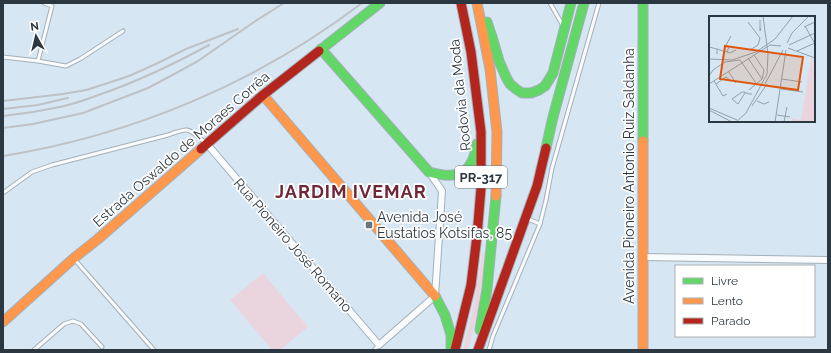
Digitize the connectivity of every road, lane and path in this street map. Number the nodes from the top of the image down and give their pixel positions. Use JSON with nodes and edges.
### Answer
{"nodes":[{"id":1,"x":44,"y":3,"type":"edge"},
{"id":2,"x":380,"y":3,"type":"edge"},
{"id":3,"x":461,"y":3,"type":"edge"},
{"id":4,"x":477,"y":3,"type":"edge"},
{"id":5,"x":481,"y":3,"type":"edge"},
{"id":6,"x":550,"y":3,"type":"edge"},
{"id":7,"x":571,"y":3,"type":"edge"},
{"id":8,"x":584,"y":3,"type":"edge"},
{"id":9,"x":598,"y":3,"type":"edge"},
{"id":10,"x":643,"y":3,"type":"edge"},
{"id":11,"x":564,"y":29,"type":"junction"},
{"id":12,"x":122,"y":31,"type":"dead end"},
{"id":13,"x":321,"y":49,"type":"junction"},
{"id":14,"x":3,"y":57,"type":"edge"},
{"id":15,"x":38,"y":61,"type":"junction"},
{"id":16,"x":263,"y":95,"type":"junction"},
{"id":17,"x":481,"y":132,"type":"junction"},
{"id":18,"x":207,"y":144,"type":"junction"},
{"id":19,"x":429,"y":172,"type":"junction"},
{"id":20,"x":3,"y":193,"type":"edge"},
{"id":21,"x":526,"y":218,"type":"junction"},
{"id":22,"x":540,"y":224,"type":"junction"},
{"id":23,"x":643,"y":257,"type":"junction"},
{"id":24,"x":74,"y":258,"type":"junction"},
{"id":25,"x":828,"y":260,"type":"edge"},
{"id":26,"x":435,"y":296,"type":"junction"},
{"id":27,"x":3,"y":322,"type":"edge"},
{"id":28,"x":379,"y":345,"type":"junction"},
{"id":29,"x":102,"y":347,"type":"dead end"},
{"id":30,"x":34,"y":350,"type":"edge"},
{"id":31,"x":154,"y":350,"type":"edge"},
{"id":32,"x":374,"y":350,"type":"edge"},
{"id":33,"x":451,"y":350,"type":"edge"},
{"id":34,"x":455,"y":350,"type":"edge"},
{"id":35,"x":474,"y":350,"type":"edge"},
{"id":36,"x":478,"y":350,"type":"edge"},
{"id":37,"x":489,"y":350,"type":"edge"},
{"id":38,"x":643,"y":350,"type":"edge"}],
"edges":[{"from":1,"to":15,"type":"lane"},
{"from":2,"to":13,"type":"main road","name":"Estrada Oswaldo de Moraes Corrêa"},
{"from":3,"to":17,"type":"main road","name":"Rodovia da Moda","number":"PR-317"},
{"from":4,"to":35,"type":"main road","number":"PR-317"},
{"from":5,"to":11,"type":"main road"},
{"from":6,"to":11,"type":"lane"},
{"from":7,"to":11,"type":"main road"},
{"from":8,"to":21,"type":"main road"},
{"from":9,"to":22,"type":"lane"},
{"from":10,"to":23,"type":"main road","name":"Avenida Pioneiro Antonio Ruiz Saldanha"},
{"from":12,"to":15,"type":"lane"},
{"from":13,"to":16,"type":"main road","name":"Estrada Oswaldo de Moraes Corrêa"},
{"from":13,"to":19,"type":"main road"},
{"from":14,"to":15,"type":"lane"},
{"from":16,"to":18,"type":"main road","name":"Estrada Oswaldo de Moraes Corrêa"},
{"from":16,"to":26,"type":"main road"},
{"from":17,"to":19,"type":"main road"},
{"from":17,"to":34,"type":"main road","name":"Rodovia da Moda","number":"PR-317"},
{"from":18,"to":20,"type":"lane"},
{"from":18,"to":24,"type":"main road","name":"Estrada Oswaldo de Moraes Corrêa"},
{"from":18,"to":28,"type":"street","name":"Rua Pioneiro José Romano"},
{"from":19,"to":26,"type":"street"},
{"from":21,"to":22,"type":"lane"},
{"from":21,"to":36,"type":"main road"},
{"from":22,"to":37,"type":"lane"},
{"from":23,"to":25,"type":"street"},
{"from":23,"to":38,"type":"main road","name":"Avenida Pioneiro Antonio Ruiz Saldanha"},
{"from":24,"to":27,"type":"main road","name":"Estrada Oswaldo de Moraes Corrêa"},
{"from":24,"to":31,"type":"lane"},
{"from":26,"to":28,"type":"street"},
{"from":26,"to":33,"type":"main road"},
{"from":28,"to":32,"type":"lane"},
{"from":29,"to":30,"type":"lane"}]}
